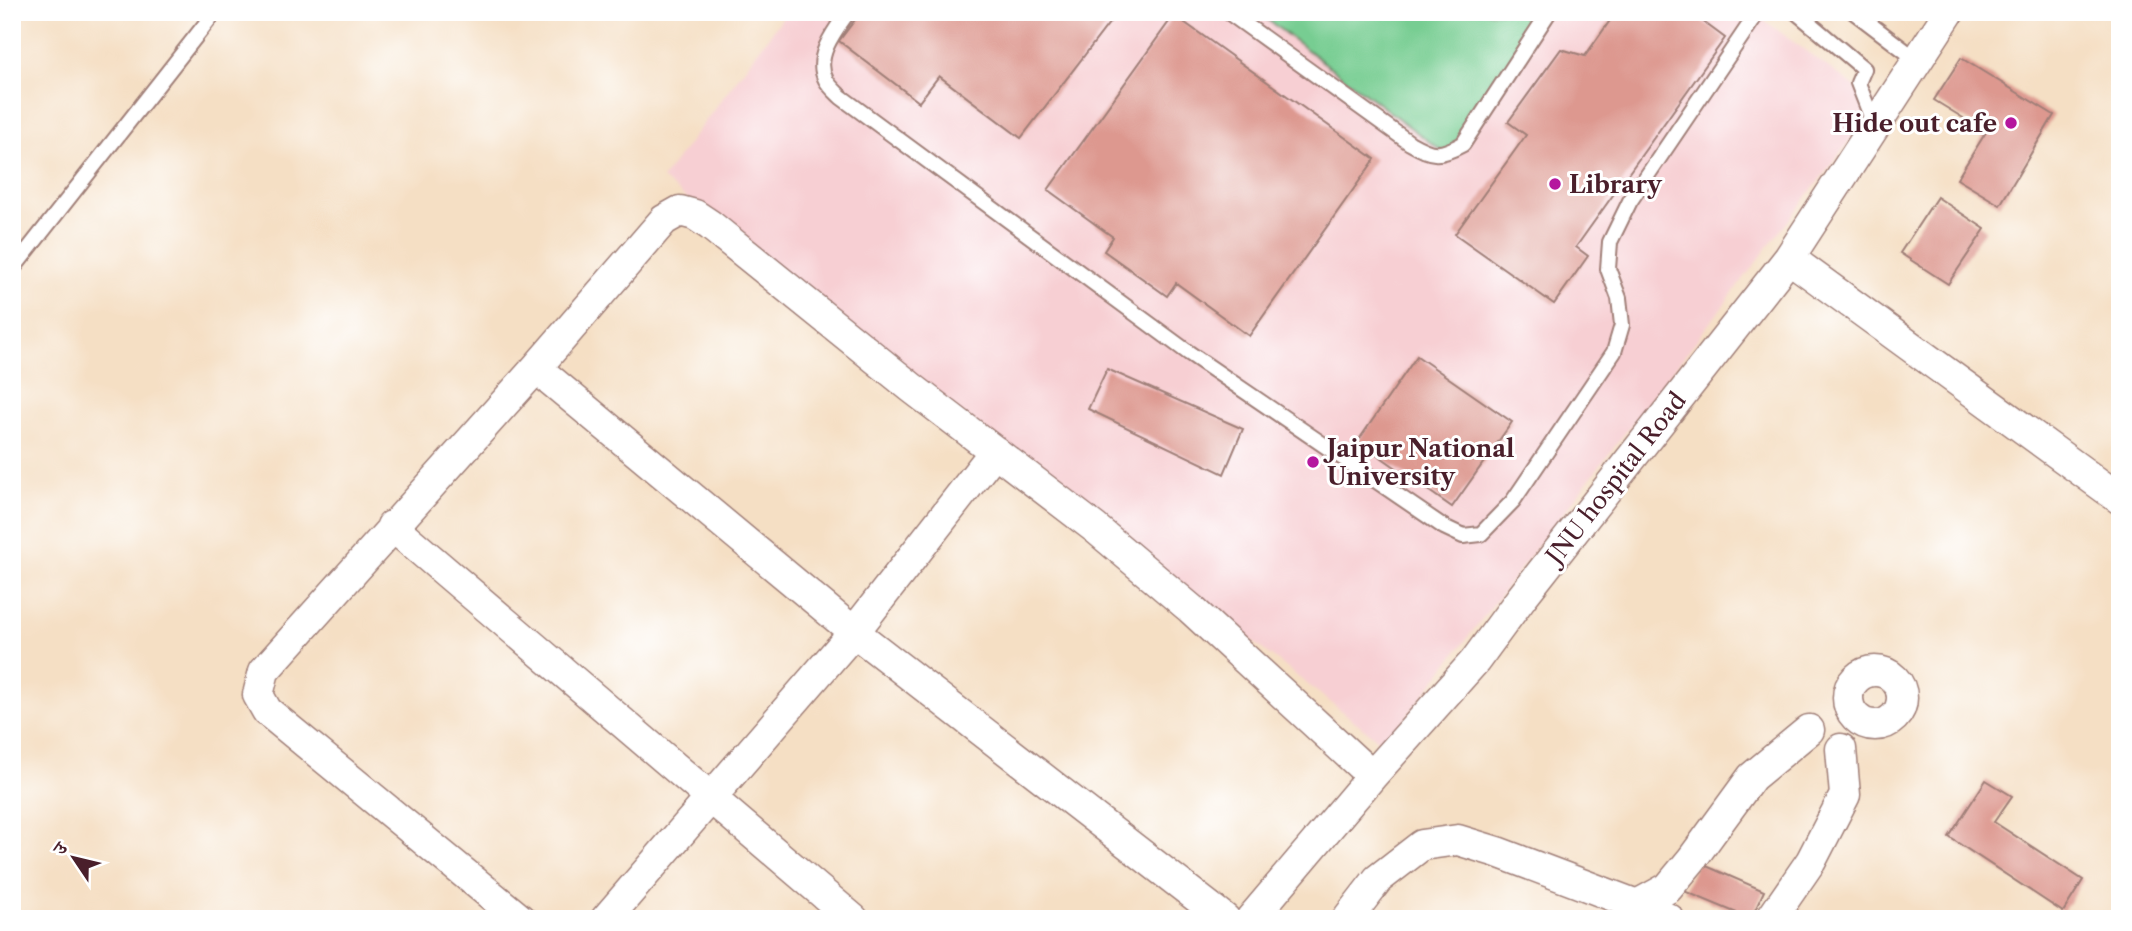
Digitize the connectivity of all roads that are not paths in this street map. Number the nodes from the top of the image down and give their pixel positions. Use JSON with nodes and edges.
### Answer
{"nodes":[{"id":1,"x":215,"y":12,"type":"edge"},
{"id":2,"x":848,"y":12,"type":"edge"},
{"id":3,"x":1228,"y":12,"type":"edge"},
{"id":4,"x":1549,"y":12,"type":"edge"},
{"id":5,"x":1758,"y":12,"type":"edge"},
{"id":6,"x":1797,"y":12,"type":"edge"},
{"id":7,"x":1854,"y":12,"type":"edge"},
{"id":8,"x":1949,"y":12,"type":"edge"},
{"id":9,"x":1917,"y":60,"type":"junction"},
{"id":10,"x":1874,"y":124,"type":"junction"},
{"id":11,"x":1788,"y":258,"type":"junction"},
{"id":12,"x":12,"y":270,"type":"edge"},
{"id":13,"x":536,"y":368,"type":"junction"},
{"id":14,"x":995,"y":451,"type":"junction"},
{"id":15,"x":2120,"y":499,"type":"edge"},
{"id":16,"x":392,"y":526,"type":"junction"},
{"id":17,"x":854,"y":632,"type":"junction"},
{"id":18,"x":1809,"y":730,"type":"junction"},
{"id":19,"x":1841,"y":749,"type":"junction"},
{"id":20,"x":1372,"y":776,"type":"junction"},
{"id":21,"x":710,"y":799,"type":"junction"},
{"id":22,"x":1633,"y":912,"type":"edge"},
{"id":23,"x":520,"y":919,"type":"edge"},
{"id":24,"x":606,"y":919,"type":"edge"},
{"id":25,"x":853,"y":919,"type":"edge"},
{"id":26,"x":1225,"y":919,"type":"edge"},
{"id":27,"x":1251,"y":919,"type":"edge"},
{"id":28,"x":1347,"y":919,"type":"edge"},
{"id":29,"x":1669,"y":919,"type":"edge"},
{"id":30,"x":1770,"y":919,"type":"edge"}],
"edges":[{"from":1,"to":12,"type":"lane"},
{"from":2,"to":5,"type":"lane"},
{"from":3,"to":4,"type":"lane"},
{"from":6,"to":10,"type":"lane"},
{"from":7,"to":9,"type":"lane"},
{"from":8,"to":9,"type":"street","name":"JNU hospital Road"},
{"from":9,"to":10,"type":"street","name":"JNU hospital Road"},
{"from":10,"to":11,"type":"street","name":"JNU hospital Road"},
{"from":11,"to":15,"type":"street"},
{"from":11,"to":20,"type":"street","name":"JNU hospital Road"},
{"from":13,"to":14,"type":"street"},
{"from":13,"to":16,"type":"street"},
{"from":13,"to":17,"type":"street"},
{"from":14,"to":17,"type":"street"},
{"from":14,"to":20,"type":"street"},
{"from":16,"to":21,"type":"street"},
{"from":16,"to":23,"type":"street"},
{"from":17,"to":21,"type":"street"},
{"from":17,"to":26,"type":"street"},
{"from":18,"to":19,"type":"street"},
{"from":18,"to":19,"type":"street"},
{"from":18,"to":22,"type":"street"},
{"from":19,"to":30,"type":"street"},
{"from":20,"to":27,"type":"street","name":"JNU hospital Road"},
{"from":21,"to":24,"type":"street"},
{"from":21,"to":25,"type":"street"},
{"from":22,"to":28,"type":"street"},
{"from":22,"to":29,"type":"street"}]}
